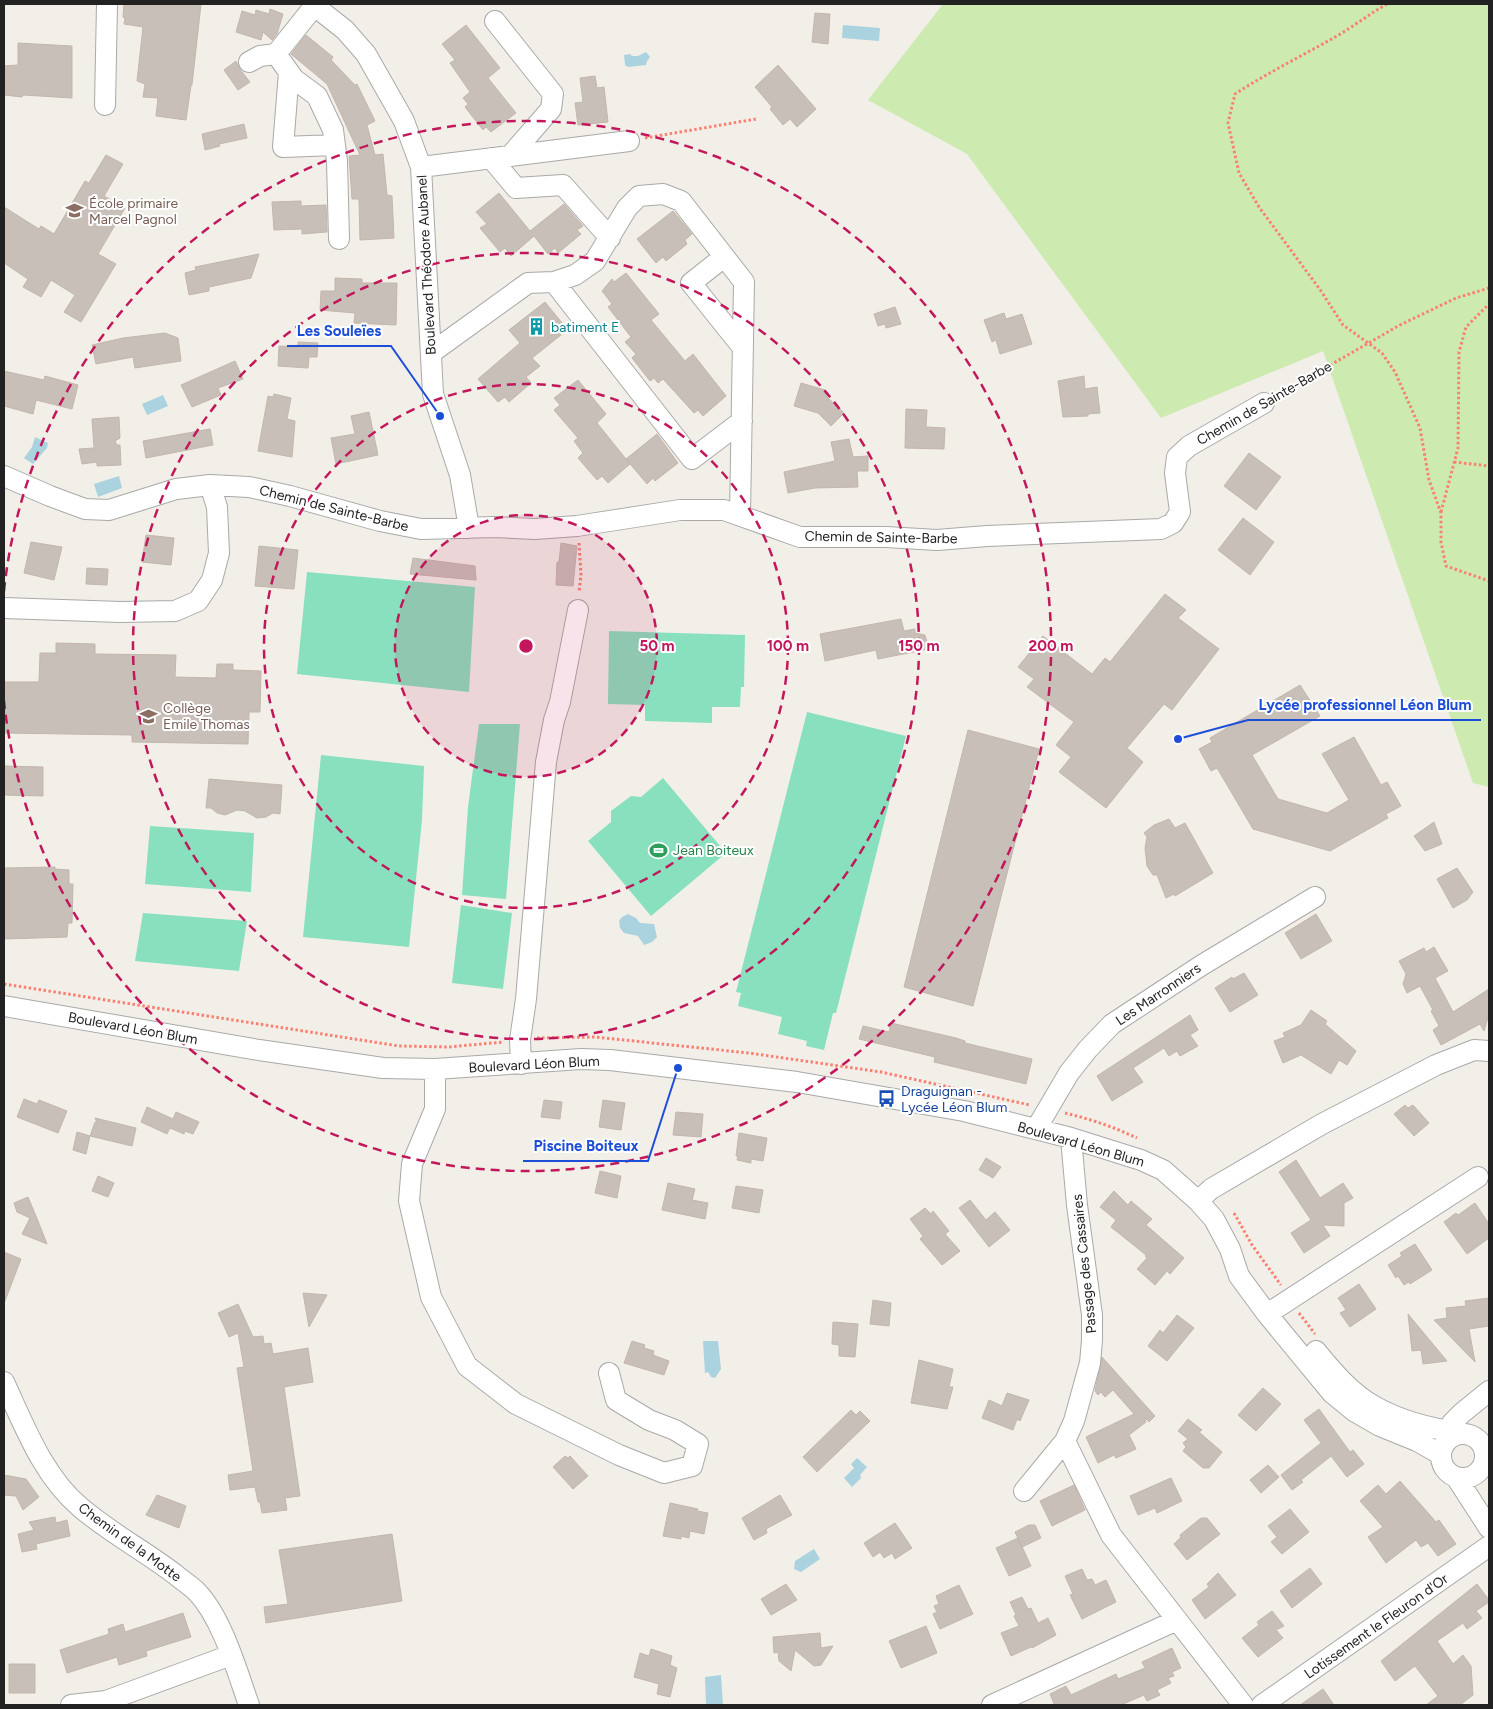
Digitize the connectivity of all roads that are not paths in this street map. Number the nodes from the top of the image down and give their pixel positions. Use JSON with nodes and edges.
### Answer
{"nodes":[{"id":1,"x":108,"y":4,"type":"edge"},
{"id":2,"x":314,"y":4,"type":"edge"},
{"id":3,"x":496,"y":21,"type":"dead end"},
{"id":4,"x":276,"y":54,"type":"junction"},
{"id":5,"x":249,"y":62,"type":"dead end"},
{"id":6,"x":289,"y":72,"type":"junction"},
{"id":7,"x":105,"y":105,"type":"dead end"},
{"id":8,"x":629,"y":141,"type":"road end"},
{"id":9,"x":335,"y":145,"type":"junction"},
{"id":10,"x":501,"y":157,"type":"junction"},
{"id":11,"x":421,"y":167,"type":"junction"},
{"id":12,"x":610,"y":238,"type":"junction"},
{"id":13,"x":338,"y":239,"type":"dead end"},
{"id":14,"x":724,"y":257,"type":"junction"},
{"id":15,"x":554,"y":282,"type":"junction"},
{"id":16,"x":743,"y":348,"type":"junction"},
{"id":17,"x":432,"y":353,"type":"junction"},
{"id":18,"x":1264,"y":403,"type":"road end"},
{"id":19,"x":742,"y":421,"type":"junction"},
{"id":20,"x":4,"y":476,"type":"edge"},
{"id":21,"x":210,"y":485,"type":"junction"},
{"id":22,"x":740,"y":515,"type":"junction"},
{"id":23,"x":469,"y":528,"type":"junction"},
{"id":24,"x":4,"y":608,"type":"edge"},
{"id":25,"x":578,"y":610,"type":"road end"},
{"id":26,"x":1315,"y":897,"type":"dead end"},
{"id":27,"x":4,"y":1006,"type":"edge"},
{"id":28,"x":1489,"y":1051,"type":"edge"},
{"id":29,"x":521,"y":1064,"type":"junction"},
{"id":30,"x":435,"y":1069,"type":"junction"},
{"id":31,"x":1036,"y":1130,"type":"junction"},
{"id":32,"x":1071,"y":1138,"type":"junction"},
{"id":33,"x":1478,"y":1177,"type":"dead end"},
{"id":34,"x":1198,"y":1201,"type":"junction"},
{"id":35,"x":1279,"y":1306,"type":"junction"},
{"id":36,"x":609,"y":1372,"type":"dead end"},
{"id":37,"x":4,"y":1382,"type":"edge"},
{"id":38,"x":1489,"y":1391,"type":"edge"},
{"id":39,"x":1065,"y":1441,"type":"junction"},
{"id":40,"x":1461,"y":1441,"type":"edge"},
{"id":41,"x":1475,"y":1471,"type":"edge"},
{"id":42,"x":1024,"y":1491,"type":"dead end"},
{"id":43,"x":1489,"y":1528,"type":"edge"},
{"id":44,"x":1489,"y":1546,"type":"edge"},
{"id":45,"x":1177,"y":1620,"type":"junction"},
{"id":46,"x":231,"y":1655,"type":"junction"},
{"id":47,"x":70,"y":1705,"type":"edge"},
{"id":48,"x":249,"y":1705,"type":"edge"},
{"id":49,"x":992,"y":1705,"type":"edge"},
{"id":50,"x":1243,"y":1705,"type":"edge"},
{"id":51,"x":1262,"y":1705,"type":"edge"}],
"edges":[{"from":1,"to":7,"type":"street"},
{"from":2,"to":4,"type":"street"},
{"from":2,"to":11,"type":"street","name":"Boulevard Théodore Aubanel"},
{"from":3,"to":10,"type":"street"},
{"from":4,"to":5,"type":"street"},
{"from":4,"to":6,"type":"street"},
{"from":6,"to":9,"type":"street"},
{"from":6,"to":9,"type":"street"},
{"from":8,"to":10,"type":"street"},
{"from":9,"to":13,"type":"street"},
{"from":10,"to":11,"type":"street"},
{"from":10,"to":12,"type":"street"},
{"from":11,"to":17,"type":"street","name":"Boulevard Théodore Aubanel"},
{"from":12,"to":14,"type":"street"},
{"from":12,"to":15,"type":"street"},
{"from":14,"to":16,"type":"street"},
{"from":14,"to":16,"type":"street"},
{"from":15,"to":17,"type":"street"},
{"from":15,"to":19,"type":"street"},
{"from":16,"to":19,"type":"street"},
{"from":17,"to":23,"type":"street","name":"Boulevard Théodore Aubanel"},
{"from":18,"to":22,"type":"street","name":"Chemin de Sainte-Barbe"},
{"from":19,"to":22,"type":"street"},
{"from":20,"to":21,"type":"street","name":"Chemin de Sainte-Barbe"},
{"from":21,"to":23,"type":"street","name":"Chemin de Sainte-Barbe"},
{"from":21,"to":24,"type":"street"},
{"from":22,"to":23,"type":"street","name":"Chemin de Sainte-Barbe"},
{"from":25,"to":29,"type":"street"},
{"from":26,"to":31,"type":"street","name":"Les Marronniers"},
{"from":27,"to":30,"type":"street","name":"Boulevard Léon Blum"},
{"from":28,"to":34,"type":"street"},
{"from":29,"to":30,"type":"street","name":"Boulevard Léon Blum"},
{"from":29,"to":31,"type":"street","name":"Boulevard Léon Blum"},
{"from":30,"to":36,"type":"street"},
{"from":31,"to":32,"type":"street","name":"Boulevard Léon Blum"},
{"from":32,"to":34,"type":"street","name":"Boulevard Léon Blum"},
{"from":32,"to":39,"type":"street","name":"Passage des Cassaires"},
{"from":33,"to":35,"type":"street"},
{"from":34,"to":35,"type":"street","name":"Boulevard Léon Blum"},
{"from":35,"to":40,"type":"street","name":"Boulevard Léon Blum"},
{"from":37,"to":46,"type":"street","name":"Chemin de la Motte"},
{"from":38,"to":40,"type":"street"},
{"from":39,"to":42,"type":"street","name":"Passage des Cassaires"},
{"from":39,"to":45,"type":"street"},
{"from":40,"to":41,"type":"street"},
{"from":40,"to":41,"type":"street"},
{"from":41,"to":43,"type":"street"},
{"from":44,"to":51,"type":"street","name":"Lotissement le Fleuron d'Or"},
{"from":45,"to":49,"type":"street"},
{"from":45,"to":50,"type":"street"},
{"from":46,"to":47,"type":"street"},
{"from":46,"to":48,"type":"street","name":"Chemin de la Motte"}]}
